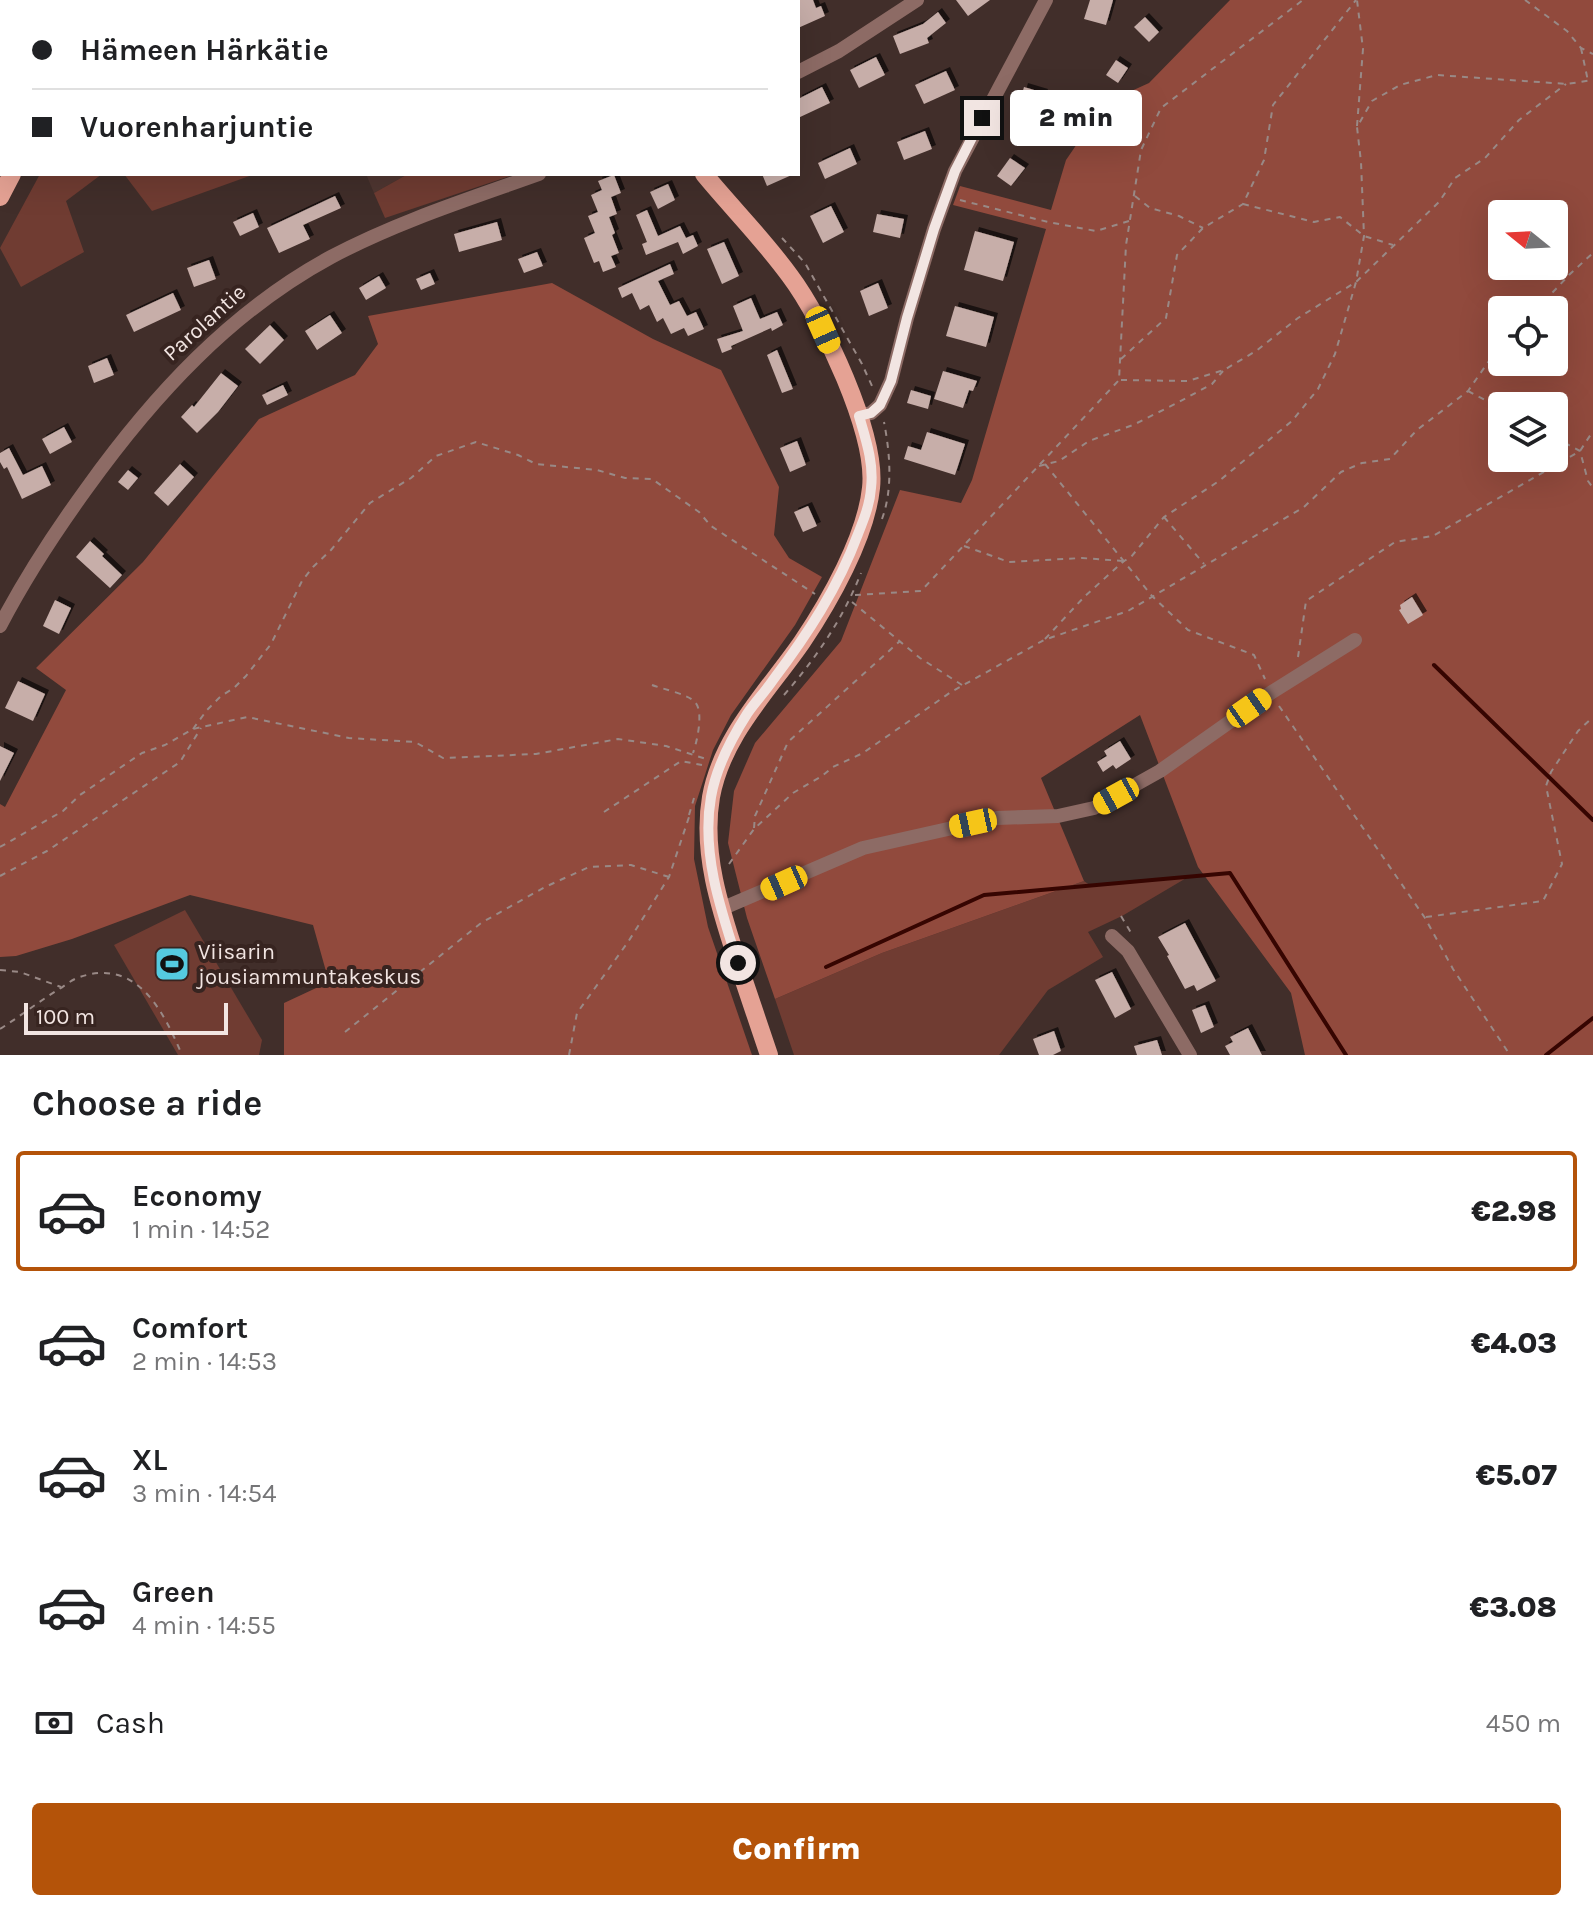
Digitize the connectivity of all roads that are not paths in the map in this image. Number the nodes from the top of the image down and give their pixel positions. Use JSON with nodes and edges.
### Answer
{"nodes":[{"id":1,"x":917,"y":0,"type":"edge"},
{"id":2,"x":1046,"y":0,"type":"edge"},
{"id":3,"x":800,"y":71,"type":"edge"},
{"id":4,"x":11,"y":176,"type":"edge"},
{"id":5,"x":533,"y":176,"type":"edge"},
{"id":6,"x":706,"y":176,"type":"edge"},
{"id":7,"x":0,"y":197,"type":"edge"},
{"id":8,"x":859,"y":416,"type":"junction"},
{"id":9,"x":0,"y":626,"type":"edge"},
{"id":10,"x":1355,"y":640,"type":"dead end"},
{"id":11,"x":721,"y":909,"type":"junction"},
{"id":12,"x":1112,"y":936,"type":"dead end"},
{"id":13,"x":769,"y":1055,"type":"edge"},
{"id":14,"x":1190,"y":1055,"type":"edge"}],
"edges":[{"from":1,"to":3,"type":"street"},
{"from":2,"to":8,"type":"street"},
{"from":4,"to":7,"type":"main road"},
{"from":5,"to":9,"type":"street","name":"Parolantie"},
{"from":6,"to":8,"type":"main road"},
{"from":8,"to":11,"type":"main road"},
{"from":10,"to":11,"type":"street"},
{"from":11,"to":13,"type":"main road"},
{"from":12,"to":14,"type":"street"}]}
